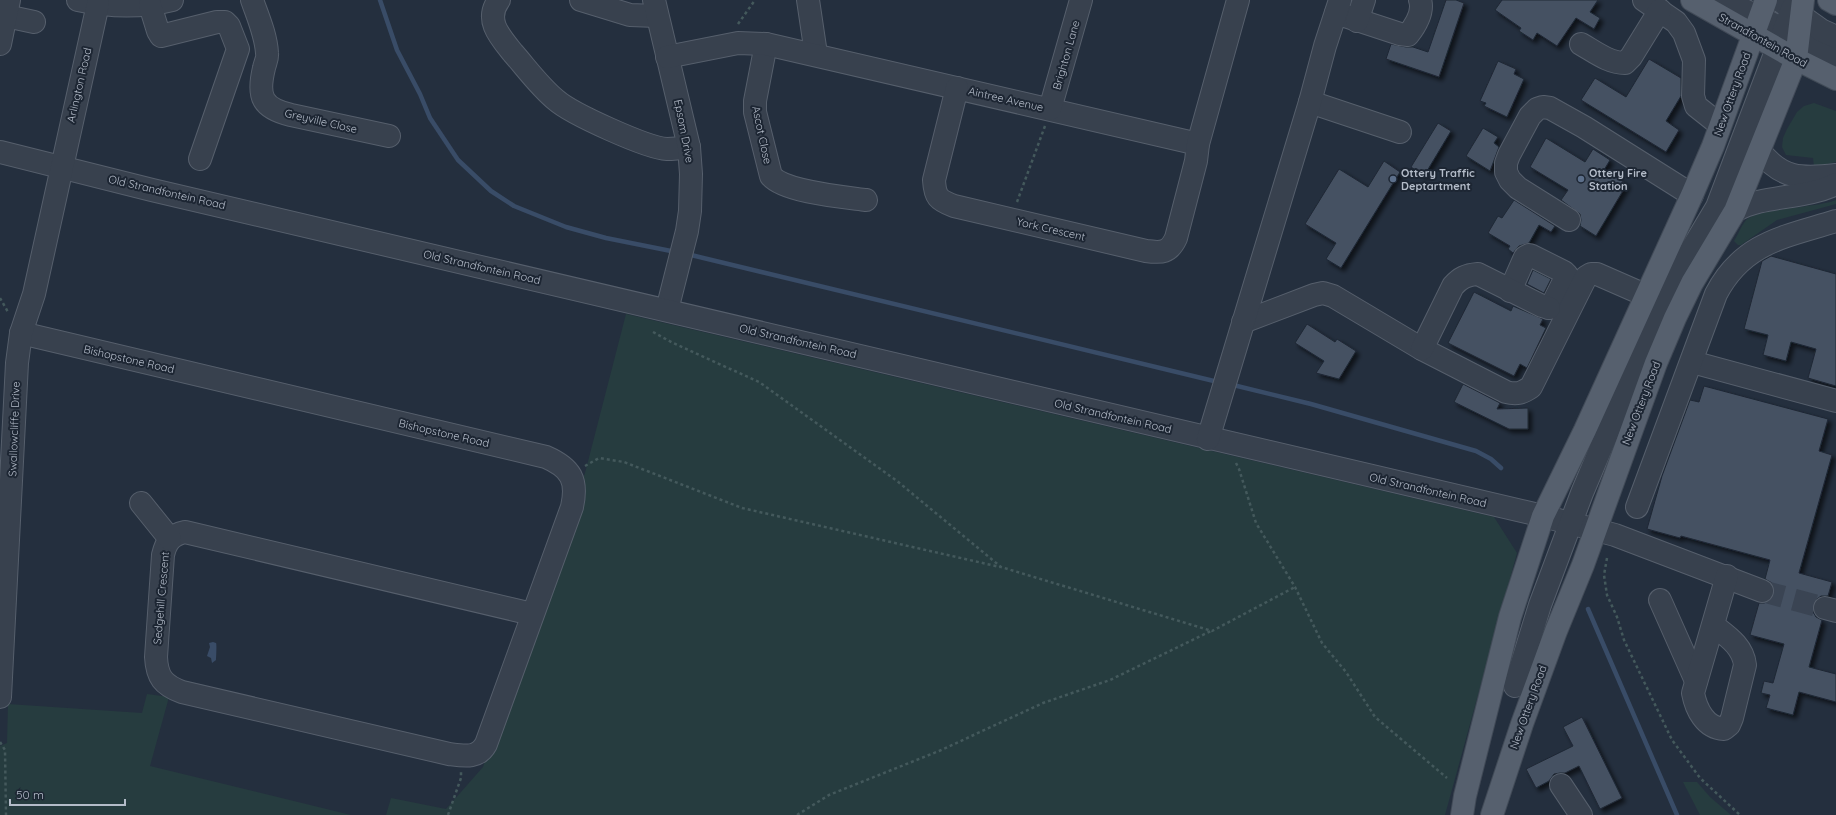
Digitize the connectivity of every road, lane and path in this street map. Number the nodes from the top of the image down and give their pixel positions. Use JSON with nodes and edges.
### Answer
{"nodes":[{"id":1,"x":172,"y":0,"type":"edge"},
{"id":2,"x":252,"y":0,"type":"edge"},
{"id":3,"x":499,"y":0,"type":"edge"},
{"id":4,"x":581,"y":0,"type":"edge"},
{"id":5,"x":755,"y":0,"type":"edge"},
{"id":6,"x":808,"y":0,"type":"edge"},
{"id":7,"x":1081,"y":0,"type":"edge"},
{"id":8,"x":1238,"y":0,"type":"edge"},
{"id":9,"x":1364,"y":0,"type":"edge"},
{"id":10,"x":1420,"y":0,"type":"edge"},
{"id":11,"x":1692,"y":0,"type":"edge"},
{"id":12,"x":1724,"y":0,"type":"edge"},
{"id":13,"x":1829,"y":0,"type":"edge"},
{"id":14,"x":88,"y":2,"type":"edge"},
{"id":15,"x":1836,"y":4,"type":"edge"},
{"id":16,"x":150,"y":5,"type":"junction"},
{"id":17,"x":1652,"y":5,"type":"edge"},
{"id":18,"x":1338,"y":6,"type":"edge"},
{"id":19,"x":1794,"y":6,"type":"edge"},
{"id":20,"x":8,"y":8,"type":"edge"},
{"id":21,"x":655,"y":8,"type":"edge"},
{"id":22,"x":1760,"y":18,"type":"edge"},
{"id":23,"x":1357,"y":21,"type":"junction"},
{"id":24,"x":34,"y":22,"type":"dead end"},
{"id":25,"x":1787,"y":38,"type":"junction"},
{"id":26,"x":1836,"y":38,"type":"edge"},
{"id":27,"x":0,"y":44,"type":"edge"},
{"id":28,"x":766,"y":44,"type":"junction"},
{"id":29,"x":1582,"y":44,"type":"dead end"},
{"id":30,"x":726,"y":45,"type":"junction"},
{"id":31,"x":816,"y":54,"type":"junction"},
{"id":32,"x":1836,"y":55,"type":"edge"},
{"id":33,"x":667,"y":57,"type":"junction"},
{"id":34,"x":1796,"y":59,"type":"junction"},
{"id":35,"x":1836,"y":79,"type":"edge"},
{"id":36,"x":957,"y":88,"type":"junction"},
{"id":37,"x":1310,"y":102,"type":"junction"},
{"id":38,"x":1050,"y":109,"type":"junction"},
{"id":39,"x":1720,"y":125,"type":"junction"},
{"id":40,"x":1400,"y":132,"type":"dead end"},
{"id":41,"x":389,"y":136,"type":"dead end"},
{"id":42,"x":1198,"y":144,"type":"junction"},
{"id":43,"x":689,"y":147,"type":"junction"},
{"id":44,"x":1759,"y":150,"type":"junction"},
{"id":45,"x":0,"y":152,"type":"edge"},
{"id":46,"x":200,"y":159,"type":"dead end"},
{"id":47,"x":62,"y":167,"type":"junction"},
{"id":48,"x":1836,"y":175,"type":"edge"},
{"id":49,"x":1836,"y":184,"type":"edge"},
{"id":50,"x":1692,"y":195,"type":"junction"},
{"id":51,"x":866,"y":200,"type":"dead end"},
{"id":52,"x":1734,"y":212,"type":"junction"},
{"id":53,"x":1011,"y":220,"type":"junction"},
{"id":54,"x":1569,"y":220,"type":"dead end"},
{"id":55,"x":1836,"y":222,"type":"edge"},
{"id":56,"x":1510,"y":291,"type":"junction"},
{"id":57,"x":1645,"y":295,"type":"junction"},
{"id":58,"x":667,"y":310,"type":"junction"},
{"id":59,"x":1556,"y":315,"type":"junction"},
{"id":60,"x":1244,"y":322,"type":"junction"},
{"id":61,"x":653,"y":332,"type":"dead end"},
{"id":62,"x":21,"y":334,"type":"junction"},
{"id":63,"x":1422,"y":349,"type":"junction"},
{"id":64,"x":1692,"y":362,"type":"junction"},
{"id":65,"x":1836,"y":401,"type":"edge"},
{"id":66,"x":1208,"y":439,"type":"junction"},
{"id":67,"x":1235,"y":462,"type":"dead end"},
{"id":68,"x":571,"y":475,"type":"junction"},
{"id":69,"x":6,"y":486,"type":"edge"},
{"id":70,"x":141,"y":503,"type":"dead end"},
{"id":71,"x":1637,"y":507,"type":"dead end"},
{"id":72,"x":1543,"y":516,"type":"junction"},
{"id":73,"x":1570,"y":523,"type":"junction"},
{"id":74,"x":1595,"y":530,"type":"junction"},
{"id":75,"x":170,"y":539,"type":"junction"},
{"id":76,"x":1607,"y":554,"type":"dead end"},
{"id":77,"x":1001,"y":567,"type":"junction"},
{"id":78,"x":1727,"y":576,"type":"junction"},
{"id":79,"x":1295,"y":587,"type":"junction"},
{"id":80,"x":1762,"y":591,"type":"tunnel mouth"},
{"id":81,"x":1660,"y":600,"type":"dead end"},
{"id":82,"x":532,"y":614,"type":"junction"},
{"id":83,"x":1713,"y":625,"type":"junction"},
{"id":84,"x":1212,"y":631,"type":"junction"},
{"id":85,"x":1696,"y":681,"type":"junction"},
{"id":86,"x":1515,"y":686,"type":"dead end"},
{"id":87,"x":0,"y":697,"type":"edge"},
{"id":88,"x":0,"y":742,"type":"edge"},
{"id":89,"x":469,"y":755,"type":"junction"},
{"id":90,"x":1447,"y":778,"type":"dead end"},
{"id":91,"x":1561,"y":785,"type":"dead end"},
{"id":92,"x":1500,"y":789,"type":"junction"},
{"id":93,"x":6,"y":815,"type":"edge"},
{"id":94,"x":448,"y":815,"type":"edge"},
{"id":95,"x":797,"y":815,"type":"edge"},
{"id":96,"x":1462,"y":815,"type":"edge"},
{"id":97,"x":1492,"y":815,"type":"edge"},
{"id":98,"x":1508,"y":815,"type":"edge"},
{"id":99,"x":1581,"y":815,"type":"edge"},
{"id":100,"x":1740,"y":815,"type":"edge"}],
"edges":[{"from":1,"to":16,"type":"street"},
{"from":2,"to":41,"type":"street","name":"Greyville Close"},
{"from":3,"to":43,"type":"street"},
{"from":4,"to":21,"type":"street"},
{"from":5,"to":30,"type":"path"},
{"from":6,"to":31,"type":"street"},
{"from":7,"to":38,"type":"street","name":"Brighton Lane"},
{"from":8,"to":42,"type":"street"},
{"from":9,"to":23,"type":"street"},
{"from":10,"to":23,"type":"street"},
{"from":11,"to":22,"type":"main road","name":"Strandfontein Road"},
{"from":12,"to":22,"type":"street"},
{"from":13,"to":15,"type":"main road"},
{"from":14,"to":16,"type":"street"},
{"from":14,"to":47,"type":"street","name":"Arlington Road"},
{"from":16,"to":46,"type":"street"},
{"from":17,"to":29,"type":"street"},
{"from":17,"to":39,"type":"street"},
{"from":18,"to":23,"type":"street"},
{"from":18,"to":37,"type":"street"},
{"from":19,"to":25,"type":"main road","name":"New Ottery Road"},
{"from":19,"to":26,"type":"street"},
{"from":20,"to":24,"type":"street"},
{"from":20,"to":27,"type":"street"},
{"from":21,"to":33,"type":"street","name":"Epsom Drive"},
{"from":22,"to":25,"type":"main road","name":"Strandfontein Road"},
{"from":22,"to":39,"type":"main road","name":"New Ottery Road"},
{"from":25,"to":32,"type":"street"},
{"from":25,"to":34,"type":"main road","name":"New Ottery Road"},
{"from":25,"to":73,"type":"street"},
{"from":28,"to":30,"type":"street","name":"Aintree Avenue"},
{"from":28,"to":31,"type":"street","name":"Aintree Avenue"},
{"from":28,"to":51,"type":"street","name":"Ascot Close"},
{"from":30,"to":33,"type":"street","name":"Aintree Avenue"},
{"from":31,"to":36,"type":"street","name":"Aintree Avenue"},
{"from":33,"to":43,"type":"street","name":"Epsom Drive"},
{"from":34,"to":35,"type":"main road","name":"Strandfontein Road"},
{"from":34,"to":44,"type":"main road","name":"New Ottery Road"},
{"from":36,"to":38,"type":"street","name":"Aintree Avenue"},
{"from":36,"to":53,"type":"street","name":"York Crescent"},
{"from":37,"to":40,"type":"street"},
{"from":37,"to":60,"type":"street"},
{"from":38,"to":42,"type":"street","name":"Aintree Avenue"},
{"from":38,"to":53,"type":"path"},
{"from":39,"to":50,"type":"main road","name":"New Ottery Road"},
{"from":42,"to":53,"type":"street","name":"York Crescent"},
{"from":43,"to":58,"type":"street","name":"Epsom Drive"},
{"from":44,"to":48,"type":"street"},
{"from":44,"to":52,"type":"main road","name":"New Ottery Road"},
{"from":45,"to":47,"type":"street","name":"Old Strandfontein Road"},
{"from":47,"to":58,"type":"street","name":"Old Strandfontein Road"},
{"from":47,"to":62,"type":"street","name":"Swallowcliffe Drive"},
{"from":49,"to":52,"type":"street"},
{"from":50,"to":54,"type":"street"},
{"from":50,"to":57,"type":"main road","name":"New Ottery Road"},
{"from":52,"to":74,"type":"main road","name":"New Ottery Road"},
{"from":55,"to":64,"type":"street"},
{"from":56,"to":59,"type":"street"},
{"from":56,"to":59,"type":"street"},
{"from":56,"to":63,"type":"street"},
{"from":57,"to":59,"type":"street"},
{"from":57,"to":72,"type":"main road","name":"New Ottery Road"},
{"from":58,"to":66,"type":"street","name":"Old Strandfontein Road"},
{"from":59,"to":63,"type":"street"},
{"from":60,"to":63,"type":"street"},
{"from":60,"to":66,"type":"street"},
{"from":61,"to":77,"type":"path"},
{"from":62,"to":68,"type":"street","name":"Bishopstone Road"},
{"from":62,"to":69,"type":"street","name":"Swallowcliffe Drive"},
{"from":64,"to":65,"type":"street"},
{"from":64,"to":71,"type":"street"},
{"from":66,"to":72,"type":"street","name":"Old Strandfontein Road"},
{"from":67,"to":79,"type":"path"},
{"from":68,"to":77,"type":"path"},
{"from":68,"to":82,"type":"street"},
{"from":69,"to":87,"type":"street","name":"Swallowcliffe Drive"},
{"from":70,"to":75,"type":"street"},
{"from":72,"to":73,"type":"street","name":"Old Strandfontein Road"},
{"from":72,"to":96,"type":"main road","name":"New Ottery Road"},
{"from":73,"to":74,"type":"street","name":"Old Strandfontein Road"},
{"from":73,"to":86,"type":"street"},
{"from":74,"to":78,"type":"street","name":"Old Strandfontein Road"},
{"from":74,"to":92,"type":"main road","name":"New Ottery Road"},
{"from":75,"to":82,"type":"street","name":"Sedgehill Crescent"},
{"from":75,"to":89,"type":"street","name":"Sedgehill Crescent"},
{"from":76,"to":100,"type":"path"},
{"from":77,"to":84,"type":"path"},
{"from":78,"to":80,"type":"street","name":"Old Strandfontein Road"},
{"from":78,"to":83,"type":"street"},
{"from":79,"to":84,"type":"path"},
{"from":79,"to":90,"type":"path"},
{"from":81,"to":85,"type":"street"},
{"from":82,"to":89,"type":"street"},
{"from":83,"to":85,"type":"street"},
{"from":83,"to":85,"type":"street"},
{"from":84,"to":95,"type":"path"},
{"from":88,"to":93,"type":"path"},
{"from":89,"to":94,"type":"path"},
{"from":91,"to":99,"type":"street"},
{"from":92,"to":97,"type":"main road","name":"New Ottery Road"},
{"from":92,"to":98,"type":"main road"}]}
